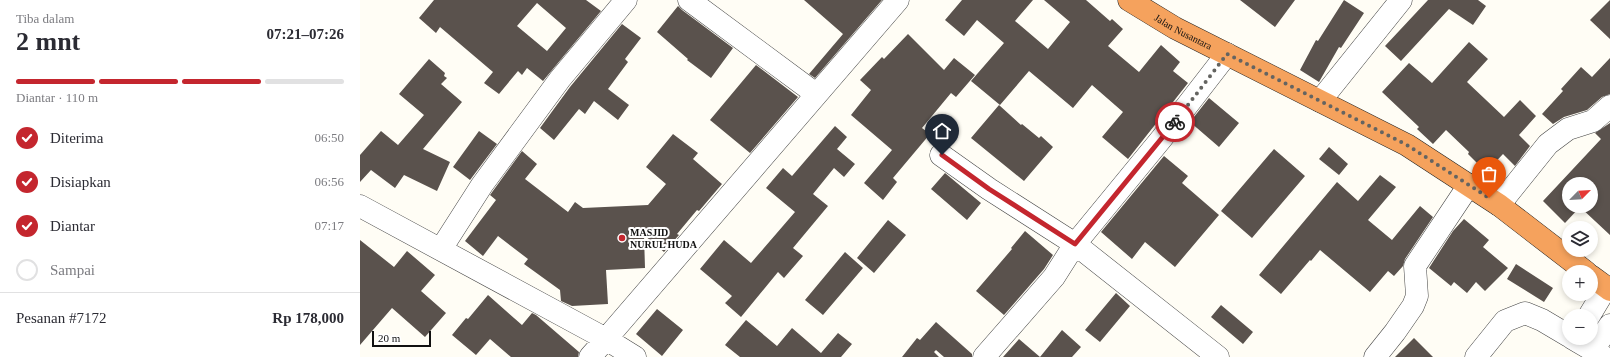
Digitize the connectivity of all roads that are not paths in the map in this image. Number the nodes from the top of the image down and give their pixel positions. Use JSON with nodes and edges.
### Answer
{"nodes":[{"id":1,"x":626,"y":0,"type":"edge"},
{"id":2,"x":689,"y":0,"type":"edge"},
{"id":3,"x":898,"y":0,"type":"edge"},
{"id":4,"x":1402,"y":0,"type":"edge"},
{"id":5,"x":1134,"y":1,"type":"edge"},
{"id":6,"x":1227,"y":54,"type":"junction"},
{"id":7,"x":816,"y":94,"type":"junction"},
{"id":8,"x":1320,"y":101,"type":"junction"},
{"id":9,"x":1610,"y":106,"type":"edge"},
{"id":10,"x":942,"y":155,"type":"dead end"},
{"id":11,"x":1470,"y":185,"type":"junction"},
{"id":12,"x":1499,"y":205,"type":"junction"},
{"id":13,"x":360,"y":206,"type":"edge"},
{"id":14,"x":1075,"y":244,"type":"junction"},
{"id":15,"x":441,"y":249,"type":"junction"},
{"id":16,"x":1577,"y":265,"type":"edge"},
{"id":17,"x":1602,"y":285,"type":"edge"},
{"id":18,"x":1592,"y":309,"type":"edge"},
{"id":19,"x":1610,"y":325,"type":"edge"},
{"id":20,"x":1562,"y":332,"type":"edge"},
{"id":21,"x":1598,"y":333,"type":"edge"},
{"id":22,"x":606,"y":339,"type":"junction"},
{"id":23,"x":590,"y":357,"type":"edge"},
{"id":24,"x":636,"y":357,"type":"edge"},
{"id":25,"x":984,"y":357,"type":"edge"},
{"id":26,"x":1218,"y":357,"type":"edge"},
{"id":27,"x":1375,"y":357,"type":"edge"},
{"id":28,"x":1476,"y":357,"type":"edge"}],
"edges":[{"from":1,"to":15,"type":"street"},
{"from":2,"to":7,"type":"street"},
{"from":3,"to":7,"type":"street"},
{"from":4,"to":8,"type":"street"},
{"from":5,"to":6,"type":"highway","name":"Jalan Nusantara"},
{"from":6,"to":8,"type":"highway","name":"Jalan Nusantara"},
{"from":6,"to":14,"type":"street"},
{"from":7,"to":22,"type":"street"},
{"from":8,"to":11,"type":"highway","name":"Jalan Nusantara"},
{"from":9,"to":12,"type":"street"},
{"from":10,"to":14,"type":"street"},
{"from":11,"to":12,"type":"highway","name":"Jalan Nusantara"},
{"from":11,"to":27,"type":"street"},
{"from":12,"to":16,"type":"highway","name":"Jalan Nusantara"},
{"from":13,"to":15,"type":"street"},
{"from":14,"to":25,"type":"street"},
{"from":14,"to":26,"type":"street"},
{"from":15,"to":22,"type":"street"},
{"from":17,"to":18,"type":"street"},
{"from":19,"to":21,"type":"street"},
{"from":20,"to":28,"type":"street"},
{"from":22,"to":23,"type":"street"},
{"from":22,"to":24,"type":"street"}]}
